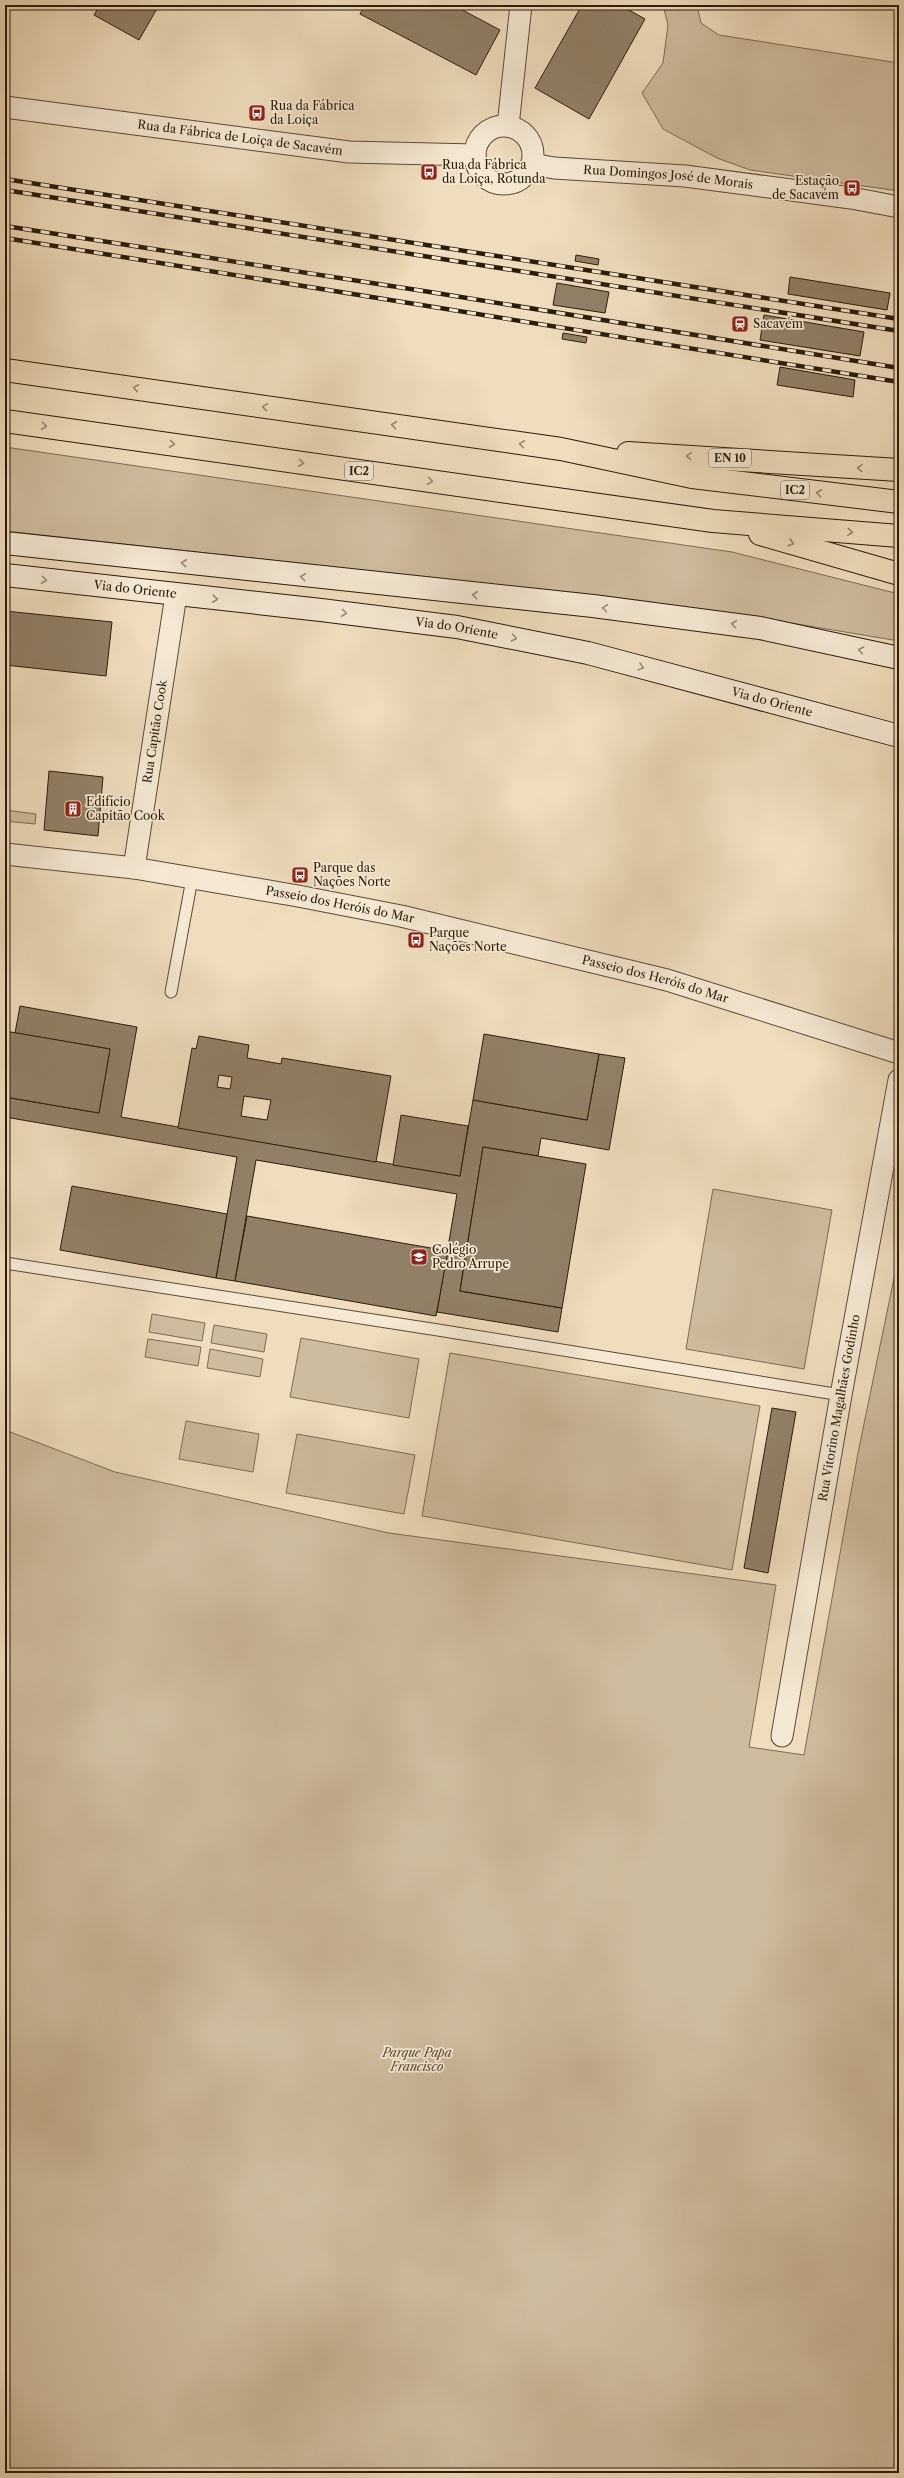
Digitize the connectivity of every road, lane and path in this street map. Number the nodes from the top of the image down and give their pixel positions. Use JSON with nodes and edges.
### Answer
{"nodes":[{"id":1,"x":521,"y":5,"type":"edge"},
{"id":2,"x":5,"y":106,"type":"edge"},
{"id":3,"x":508,"y":126,"type":"junction"},
{"id":4,"x":476,"y":155,"type":"junction"},
{"id":5,"x":532,"y":164,"type":"junction"},
{"id":6,"x":899,"y":207,"type":"edge"},
{"id":7,"x":5,"y":370,"type":"edge"},
{"id":8,"x":5,"y":421,"type":"edge"},
{"id":9,"x":561,"y":449,"type":"junction"},
{"id":10,"x":899,"y":470,"type":"edge"},
{"id":11,"x":899,"y":502,"type":"edge"},
{"id":12,"x":713,"y":521,"type":"junction"},
{"id":13,"x":899,"y":536,"type":"edge"},
{"id":14,"x":5,"y":543,"type":"edge"},
{"id":15,"x":113,"y":555,"type":"junction"},
{"id":16,"x":237,"y":569,"type":"junction"},
{"id":17,"x":899,"y":574,"type":"edge"},
{"id":18,"x":5,"y":576,"type":"edge"},
{"id":19,"x":176,"y":595,"type":"junction"},
{"id":20,"x":899,"y":658,"type":"edge"},
{"id":21,"x":899,"y":736,"type":"edge"},
{"id":22,"x":5,"y":854,"type":"edge"},
{"id":23,"x":134,"y":868,"type":"junction"},
{"id":24,"x":192,"y":878,"type":"junction"},
{"id":25,"x":171,"y":992,"type":"dead end"},
{"id":26,"x":899,"y":1053,"type":"edge"},
{"id":27,"x":899,"y":1080,"type":"edge"},
{"id":28,"x":5,"y":1263,"type":"edge"},
{"id":29,"x":841,"y":1396,"type":"junction"},
{"id":30,"x":782,"y":1736,"type":"dead end"}],
"edges":[{"from":1,"to":3,"type":"street"},
{"from":2,"to":4,"type":"street","name":"Rua da Fábrica de Loiça de Sacavém"},
{"from":3,"to":4,"type":"street"},
{"from":3,"to":5,"type":"street"},
{"from":4,"to":5,"type":"street"},
{"from":5,"to":6,"type":"street","name":"Rua Domingos José de Morais"},
{"from":9,"to":7,"type":"highway","number":"IC2","one_way":true},
{"from":8,"to":12,"type":"highway","number":"IC2","one_way":true},
{"from":10,"to":9,"type":"highway","number":"EN 10","one_way":true},
{"from":11,"to":9,"type":"highway","number":"IC2","one_way":true},
{"from":12,"to":13,"type":"highway","number":"IC2","one_way":true},
{"from":12,"to":17,"type":"highway","one_way":true},
{"from":14,"to":15,"type":"street"},
{"from":16,"to":15,"type":"street","one_way":true},
{"from":15,"to":19,"type":"street"},
{"from":16,"to":19,"type":"street"},
{"from":20,"to":16,"type":"street","one_way":true},
{"from":18,"to":19,"type":"street","name":"Via do Oriente","one_way":true},
{"from":19,"to":21,"type":"street","name":"Via do Oriente","one_way":true},
{"from":19,"to":23,"type":"street","name":"Rua Capitão Cook"},
{"from":22,"to":23,"type":"street","name":"Passeio dos Heróis do Mar"},
{"from":23,"to":24,"type":"street","name":"Passeio dos Heróis do Mar"},
{"from":24,"to":25,"type":"lane"},
{"from":24,"to":26,"type":"street","name":"Passeio dos Heróis do Mar"},
{"from":27,"to":29,"type":"street","name":"Rua Vitorino Magalhães Godinho"},
{"from":28,"to":29,"type":"lane"},
{"from":29,"to":30,"type":"street","name":"Rua Vitorino Magalhães Godinho"}]}
